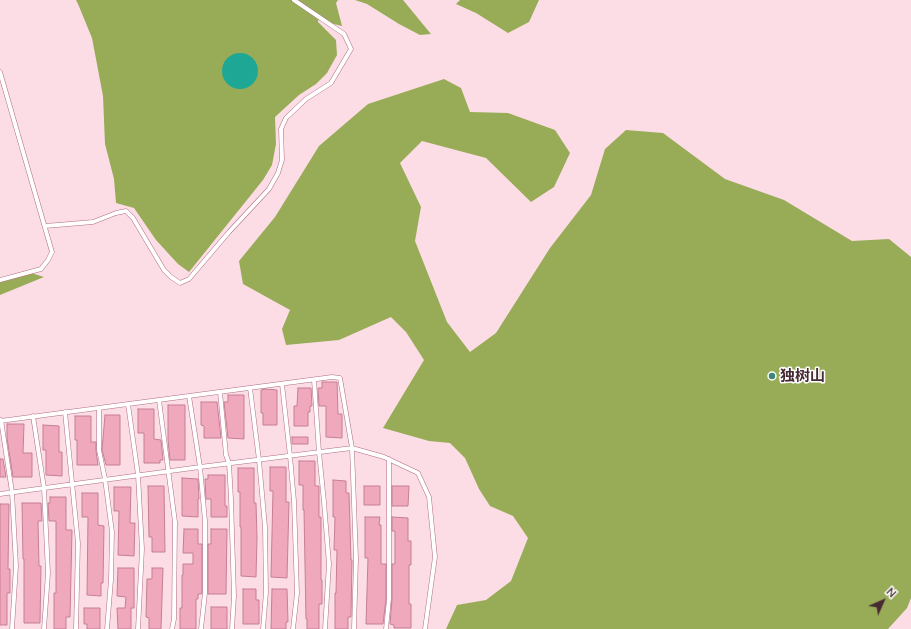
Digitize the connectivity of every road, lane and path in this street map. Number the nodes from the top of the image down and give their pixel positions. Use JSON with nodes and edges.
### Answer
{"nodes":[{"id":1,"x":294,"y":0,"type":"edge"},
{"id":2,"x":0,"y":72,"type":"edge"},
{"id":3,"x":45,"y":226,"type":"junction"},
{"id":4,"x":0,"y":280,"type":"edge"},
{"id":5,"x":314,"y":380,"type":"junction"},
{"id":6,"x":282,"y":384,"type":"junction"},
{"id":7,"x":250,"y":388,"type":"junction"},
{"id":8,"x":220,"y":392,"type":"junction"},
{"id":9,"x":189,"y":396,"type":"junction"},
{"id":10,"x":159,"y":400,"type":"junction"},
{"id":11,"x":128,"y":404,"type":"junction"},
{"id":12,"x":99,"y":408,"type":"junction"},
{"id":13,"x":66,"y":412,"type":"junction"},
{"id":14,"x":33,"y":416,"type":"junction"},
{"id":15,"x":0,"y":421,"type":"edge"},
{"id":16,"x":352,"y":448,"type":"junction"},
{"id":17,"x":319,"y":452,"type":"junction"},
{"id":18,"x":290,"y":456,"type":"junction"},
{"id":19,"x":259,"y":460,"type":"junction"},
{"id":20,"x":389,"y":460,"type":"junction"},
{"id":21,"x":229,"y":463,"type":"junction"},
{"id":22,"x":200,"y":467,"type":"junction"},
{"id":23,"x":167,"y":471,"type":"junction"},
{"id":24,"x":138,"y":475,"type":"junction"},
{"id":25,"x":105,"y":480,"type":"junction"},
{"id":26,"x":73,"y":484,"type":"junction"},
{"id":27,"x":44,"y":488,"type":"junction"},
{"id":28,"x":12,"y":492,"type":"junction"},
{"id":29,"x":0,"y":494,"type":"edge"},
{"id":30,"x":12,"y":629,"type":"edge"},
{"id":31,"x":44,"y":629,"type":"edge"},
{"id":32,"x":76,"y":629,"type":"edge"},
{"id":33,"x":107,"y":629,"type":"edge"},
{"id":34,"x":138,"y":629,"type":"edge"},
{"id":35,"x":172,"y":629,"type":"edge"},
{"id":36,"x":201,"y":629,"type":"edge"},
{"id":37,"x":232,"y":629,"type":"edge"},
{"id":38,"x":263,"y":629,"type":"edge"},
{"id":39,"x":293,"y":629,"type":"edge"},
{"id":40,"x":325,"y":629,"type":"edge"},
{"id":41,"x":354,"y":629,"type":"edge"},
{"id":42,"x":386,"y":629,"type":"edge"},
{"id":43,"x":424,"y":629,"type":"edge"}],
"edges":[{"from":1,"to":3,"type":"lane"},
{"from":2,"to":3,"type":"lane"},
{"from":3,"to":4,"type":"lane"},
{"from":5,"to":6,"type":"lane"},
{"from":5,"to":16,"type":"lane"},
{"from":5,"to":17,"type":"lane"},
{"from":6,"to":7,"type":"lane"},
{"from":6,"to":18,"type":"lane"},
{"from":7,"to":8,"type":"lane"},
{"from":7,"to":19,"type":"lane"},
{"from":8,"to":9,"type":"lane"},
{"from":8,"to":21,"type":"lane"},
{"from":9,"to":10,"type":"lane"},
{"from":9,"to":22,"type":"lane"},
{"from":10,"to":11,"type":"lane"},
{"from":10,"to":23,"type":"lane"},
{"from":11,"to":12,"type":"lane"},
{"from":11,"to":24,"type":"lane"},
{"from":12,"to":13,"type":"lane"},
{"from":12,"to":25,"type":"lane"},
{"from":13,"to":14,"type":"lane"},
{"from":13,"to":26,"type":"lane"},
{"from":14,"to":15,"type":"lane"},
{"from":14,"to":27,"type":"lane"},
{"from":15,"to":28,"type":"lane"},
{"from":16,"to":17,"type":"lane"},
{"from":16,"to":20,"type":"lane"},
{"from":16,"to":41,"type":"lane"},
{"from":17,"to":18,"type":"lane"},
{"from":17,"to":40,"type":"lane"},
{"from":18,"to":19,"type":"lane"},
{"from":18,"to":39,"type":"lane"},
{"from":19,"to":21,"type":"lane"},
{"from":19,"to":38,"type":"lane"},
{"from":20,"to":42,"type":"lane"},
{"from":20,"to":43,"type":"lane"},
{"from":21,"to":22,"type":"lane"},
{"from":21,"to":37,"type":"lane"},
{"from":22,"to":23,"type":"lane"},
{"from":22,"to":36,"type":"lane"},
{"from":23,"to":24,"type":"lane"},
{"from":23,"to":35,"type":"lane"},
{"from":24,"to":25,"type":"lane"},
{"from":24,"to":34,"type":"lane"},
{"from":25,"to":26,"type":"lane"},
{"from":25,"to":33,"type":"lane"},
{"from":26,"to":27,"type":"lane"},
{"from":26,"to":32,"type":"lane"},
{"from":27,"to":28,"type":"lane"},
{"from":27,"to":31,"type":"lane"},
{"from":28,"to":29,"type":"lane"},
{"from":28,"to":30,"type":"lane"}]}
